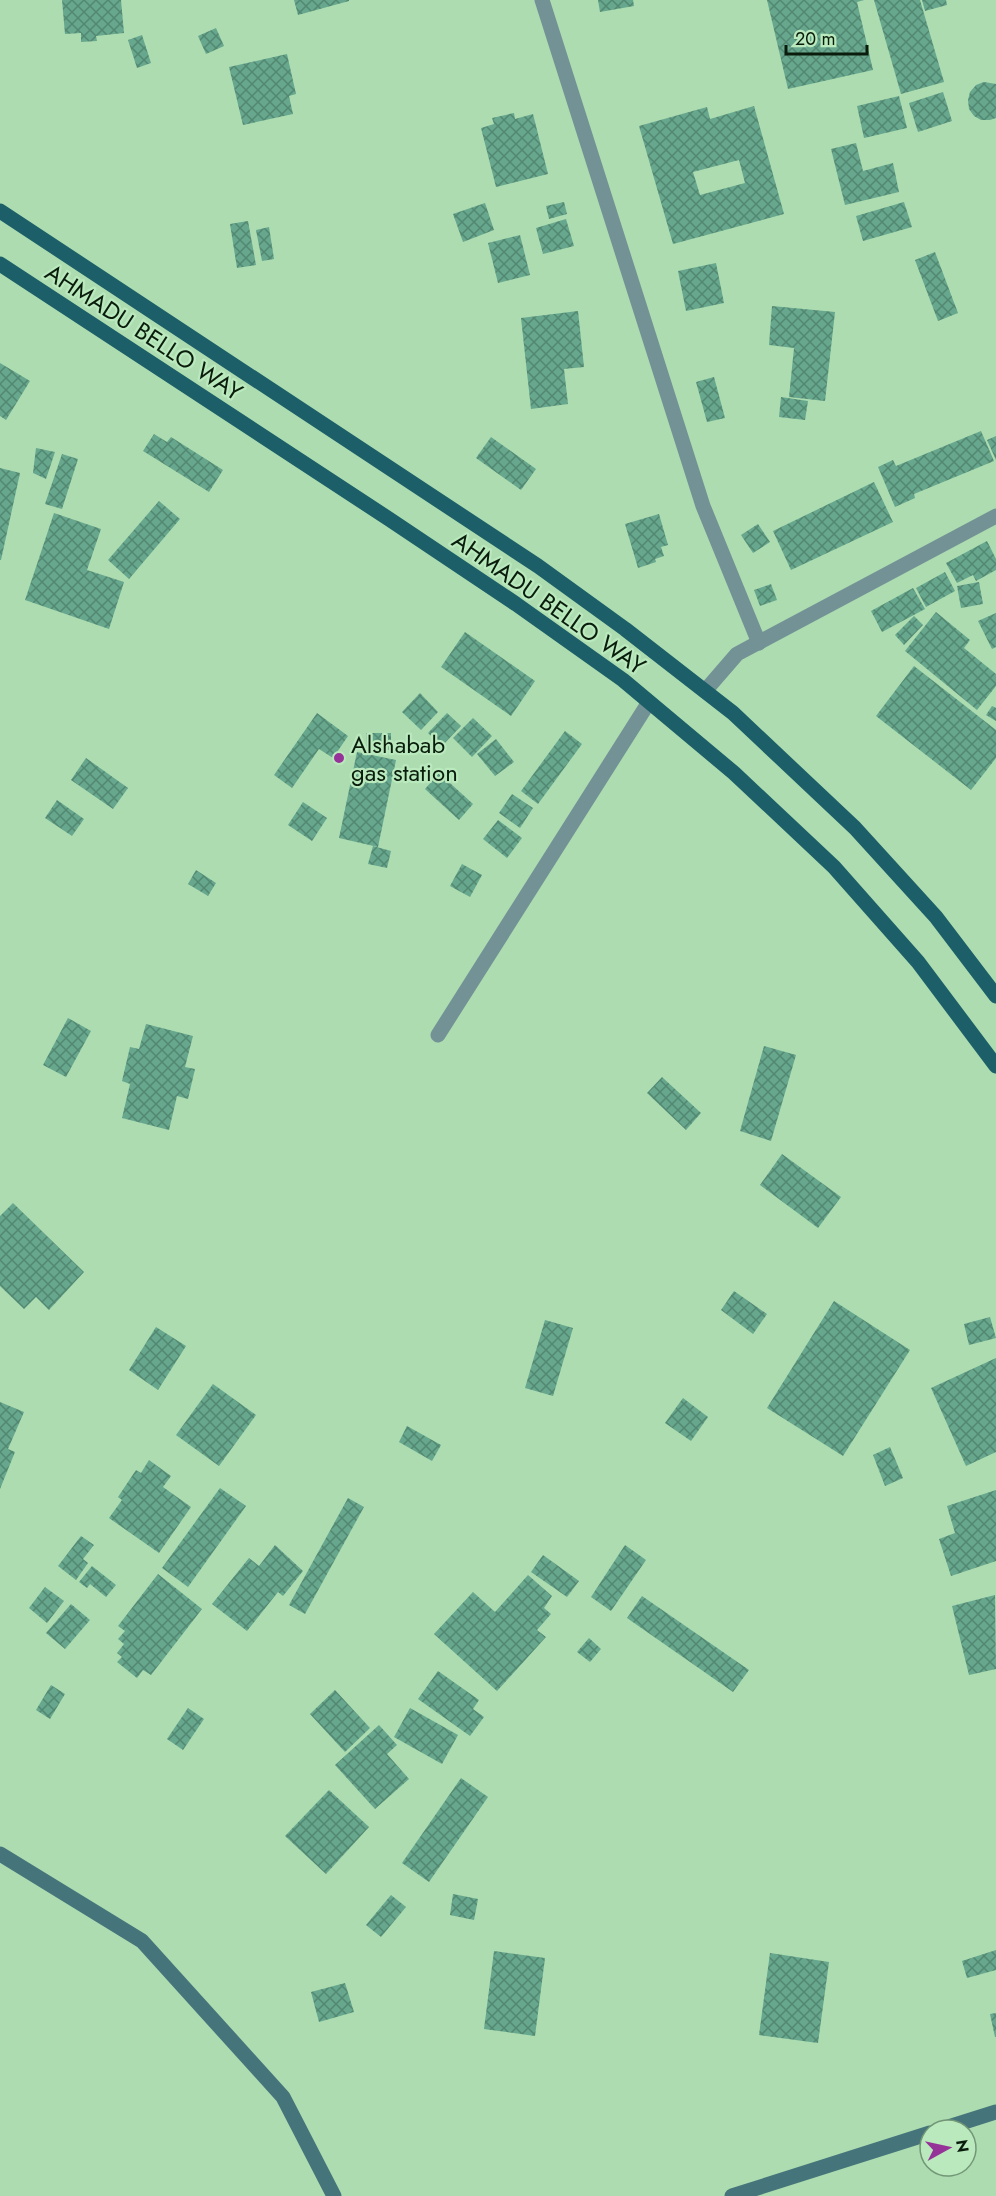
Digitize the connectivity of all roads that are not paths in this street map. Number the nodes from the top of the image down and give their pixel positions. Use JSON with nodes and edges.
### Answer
{"nodes":[{"id":1,"x":543,"y":0,"type":"edge"},
{"id":2,"x":0,"y":211,"type":"edge"},
{"id":3,"x":0,"y":264,"type":"edge"},
{"id":4,"x":996,"y":516,"type":"edge"},
{"id":5,"x":759,"y":643,"type":"junction"},
{"id":6,"x":705,"y":691,"type":"junction"},
{"id":7,"x":649,"y":702,"type":"junction"},
{"id":8,"x":996,"y":996,"type":"edge"},
{"id":9,"x":438,"y":1035,"type":"dead end"},
{"id":10,"x":996,"y":1066,"type":"edge"},
{"id":11,"x":0,"y":1854,"type":"edge"},
{"id":12,"x":996,"y":2112,"type":"edge"},
{"id":13,"x":977,"y":2118,"type":"edge"},
{"id":14,"x":918,"y":2137,"type":"edge"},
{"id":15,"x":334,"y":2196,"type":"edge"},
{"id":16,"x":732,"y":2196,"type":"edge"}],
"edges":[{"from":1,"to":5,"type":"street"},
{"from":2,"to":6,"type":"main road","name":"AHMADU BELLO WAY"},
{"from":3,"to":7,"type":"main road","name":"AHMADU BELLO WAY"},
{"from":4,"to":5,"type":"street"},
{"from":5,"to":6,"type":"street"},
{"from":6,"to":8,"type":"main road","name":"AHMADU BELLO WAY"},
{"from":7,"to":9,"type":"street"},
{"from":7,"to":10,"type":"main road","name":"AHMADU BELLO WAY"},
{"from":11,"to":15,"type":"main road"},
{"from":12,"to":13,"type":"main road"},
{"from":14,"to":16,"type":"main road"}]}
